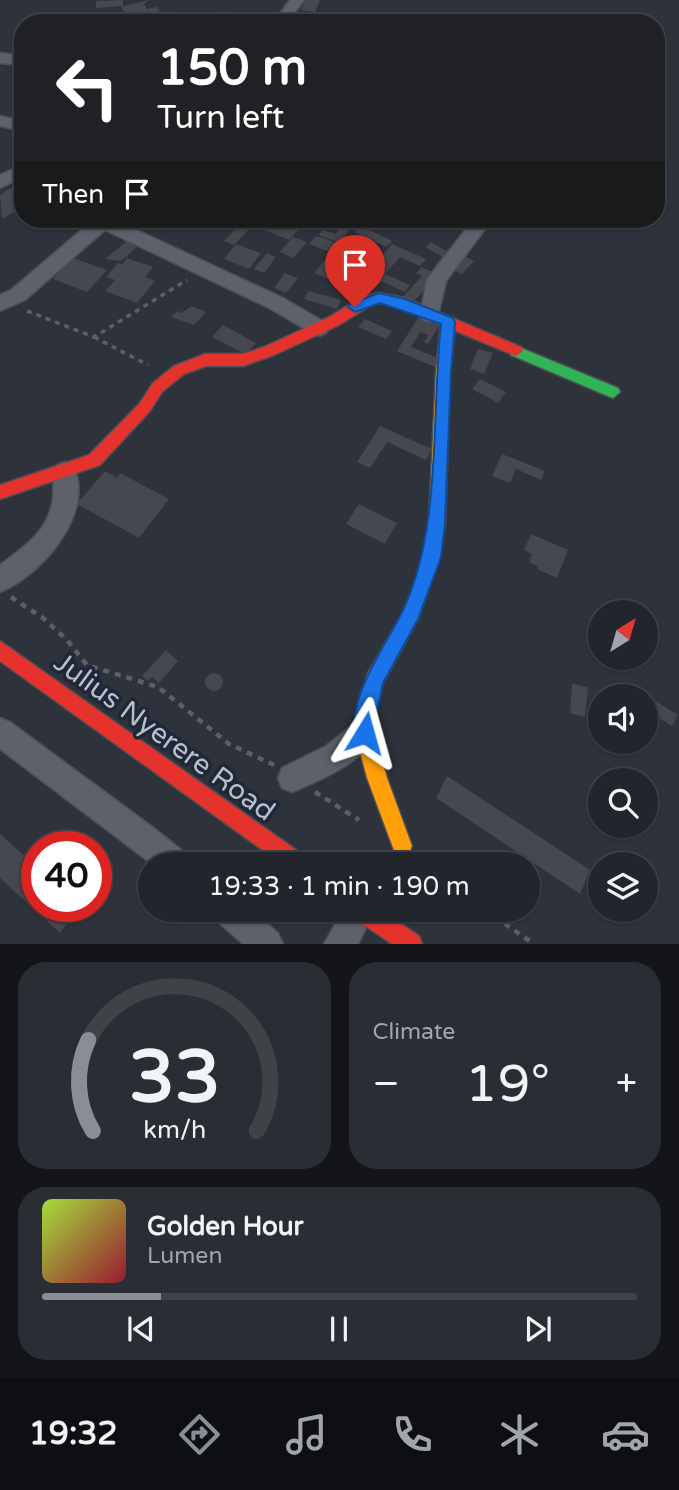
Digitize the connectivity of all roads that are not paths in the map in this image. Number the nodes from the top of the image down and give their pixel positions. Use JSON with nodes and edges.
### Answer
{"nodes":[{"id":1,"x":92,"y":228,"type":"edge"},
{"id":2,"x":118,"y":228,"type":"edge"},
{"id":3,"x":476,"y":228,"type":"edge"},
{"id":4,"x":3,"y":304,"type":"edge"},
{"id":5,"x":439,"y":318,"type":"junction"},
{"id":6,"x":318,"y":328,"type":"junction"},
{"id":7,"x":613,"y":392,"type":"dead end"},
{"id":8,"x":65,"y":472,"type":"junction"},
{"id":9,"x":0,"y":492,"type":"edge"},
{"id":10,"x":5,"y":588,"type":"edge"},
{"id":11,"x":0,"y":650,"type":"edge"},
{"id":12,"x":0,"y":732,"type":"edge"},
{"id":13,"x":365,"y":733,"type":"junction"},
{"id":14,"x":292,"y":778,"type":"road end"},
{"id":15,"x":402,"y":846,"type":"dead end"},
{"id":16,"x":158,"y":852,"type":"edge"},
{"id":17,"x":282,"y":852,"type":"edge"},
{"id":18,"x":242,"y":922,"type":"edge"},
{"id":19,"x":354,"y":922,"type":"edge"},
{"id":20,"x":379,"y":922,"type":"edge"},
{"id":21,"x":267,"y":944,"type":"edge"},
{"id":22,"x":340,"y":944,"type":"edge"},
{"id":23,"x":411,"y":944,"type":"edge"}],
"edges":[{"from":1,"to":4,"type":"street"},
{"from":2,"to":6,"type":"street"},
{"from":3,"to":5,"type":"street"},
{"from":5,"to":6,"type":"main road"},
{"from":5,"to":7,"type":"main road"},
{"from":5,"to":13,"type":"main road"},
{"from":6,"to":8,"type":"main road"},
{"from":8,"to":9,"type":"main road"},
{"from":8,"to":10,"type":"street"},
{"from":11,"to":17,"type":"main road","name":"Julius Nyerere Road"},
{"from":12,"to":16,"type":"street"},
{"from":13,"to":14,"type":"street"},
{"from":13,"to":15,"type":"main road"},
{"from":18,"to":21,"type":"street"},
{"from":19,"to":22,"type":"street"},
{"from":20,"to":23,"type":"main road"}]}
